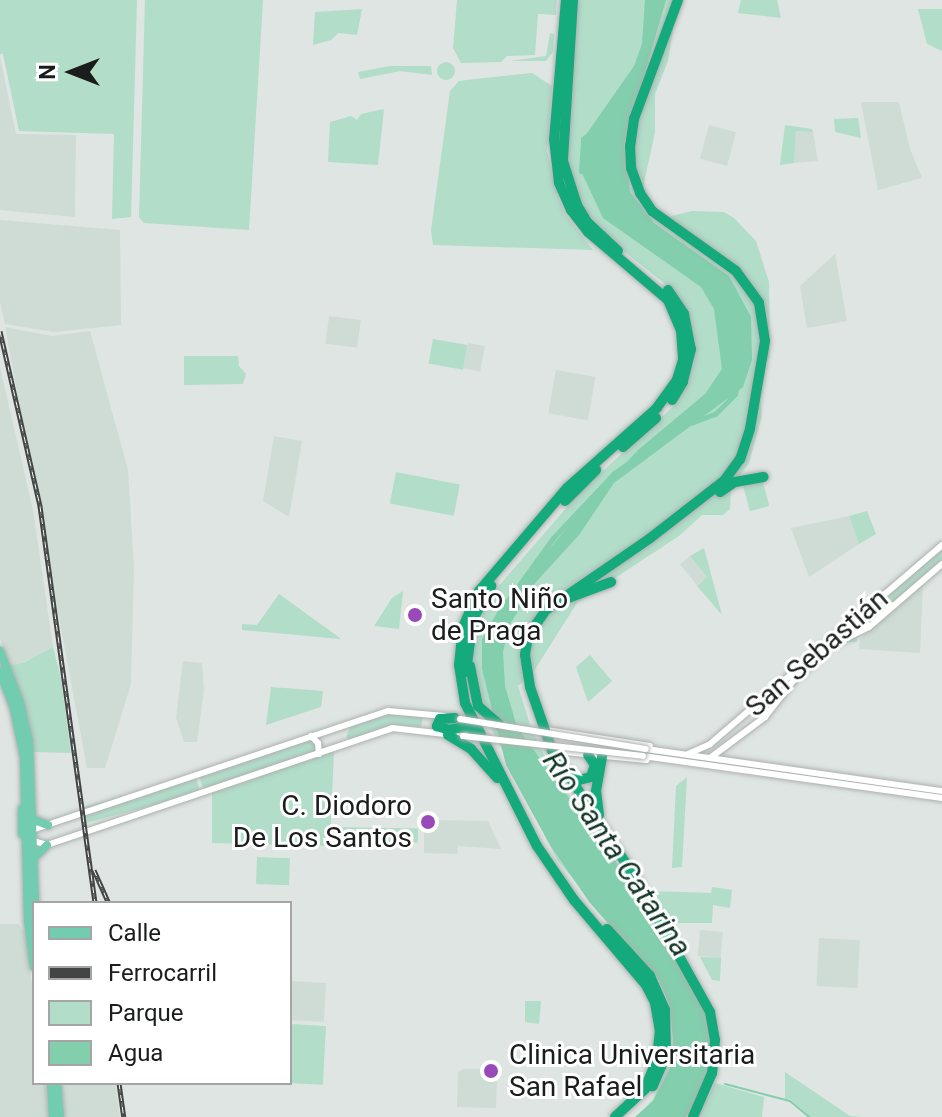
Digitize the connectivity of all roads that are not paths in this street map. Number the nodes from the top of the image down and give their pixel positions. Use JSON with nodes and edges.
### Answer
{"nodes":[{"id":1,"x":560,"y":0,"type":"edge"},
{"id":2,"x":566,"y":0,"type":"edge"},
{"id":3,"x":573,"y":0,"type":"edge"},
{"id":4,"x":678,"y":1,"type":"edge"},
{"id":5,"x":562,"y":190,"type":"junction"},
{"id":6,"x":764,"y":477,"type":"dead end"},
{"id":7,"x":684,"y":513,"type":"junction"},
{"id":8,"x":942,"y":545,"type":"edge"},
{"id":9,"x":942,"y":564,"type":"edge"},
{"id":10,"x":611,"y":582,"type":"dead end"},
{"id":11,"x":485,"y":595,"type":"junction"},
{"id":12,"x":558,"y":600,"type":"junction"},
{"id":13,"x":532,"y":629,"type":"junction"},
{"id":14,"x":0,"y":651,"type":"edge"},
{"id":15,"x":0,"y":672,"type":"edge"},
{"id":16,"x":534,"y":676,"type":"dead end"},
{"id":17,"x":0,"y":681,"type":"edge"},
{"id":18,"x":439,"y":715,"type":"junction"},
{"id":19,"x":458,"y":718,"type":"junction"},
{"id":20,"x":499,"y":724,"type":"junction"},
{"id":21,"x":545,"y":732,"type":"junction"},
{"id":22,"x":443,"y":734,"type":"junction"},
{"id":23,"x":311,"y":736,"type":"junction"},
{"id":24,"x":601,"y":737,"type":"junction"},
{"id":25,"x":484,"y":741,"type":"junction"},
{"id":26,"x":723,"y":749,"type":"junction"},
{"id":27,"x":555,"y":751,"type":"dead end"},
{"id":28,"x":319,"y":754,"type":"junction"},
{"id":29,"x":588,"y":755,"type":"junction"},
{"id":30,"x":602,"y":756,"type":"junction"},
{"id":31,"x":681,"y":756,"type":"junction"},
{"id":32,"x":710,"y":758,"type":"junction"},
{"id":33,"x":667,"y":760,"type":"junction"},
{"id":34,"x":725,"y":760,"type":"junction"},
{"id":35,"x":560,"y":763,"type":"junction"},
{"id":36,"x":196,"y":775,"type":"junction"},
{"id":37,"x":505,"y":783,"type":"junction"},
{"id":38,"x":942,"y":791,"type":"edge"},
{"id":39,"x":202,"y":793,"type":"junction"},
{"id":40,"x":942,"y":798,"type":"edge"},
{"id":41,"x":48,"y":825,"type":"joint"},
{"id":42,"x":29,"y":832,"type":"junction"},
{"id":43,"x":47,"y":845,"type":"junction"},
{"id":44,"x":34,"y":858,"type":"junction"},
{"id":45,"x":636,"y":879,"type":"junction"},
{"id":46,"x":35,"y":901,"type":"edge"},
{"id":47,"x":18,"y":921,"type":"dead end"},
{"id":48,"x":29,"y":934,"type":"junction"},
{"id":49,"x":32,"y":954,"type":"edge"},
{"id":50,"x":54,"y":1085,"type":"edge"},
{"id":51,"x":54,"y":1085,"type":"edge"},
{"id":52,"x":53,"y":1117,"type":"edge"},
{"id":53,"x":60,"y":1117,"type":"edge"},
{"id":54,"x":615,"y":1117,"type":"edge"},
{"id":55,"x":623,"y":1117,"type":"edge"},
{"id":56,"x":696,"y":1117,"type":"edge"}],
"edges":[{"from":1,"to":5,"type":"highway"},
{"from":2,"to":5,"type":"highway"},
{"from":3,"to":11,"type":"highway"},
{"from":4,"to":7,"type":"highway"},
{"from":5,"to":25,"type":"highway"},
{"from":6,"to":7,"type":"highway"},
{"from":7,"to":12,"type":"highway"},
{"from":8,"to":31,"type":"main road","name":"San Sebastián"},
{"from":9,"to":26,"type":"main road","name":"San Sebastián"},
{"from":10,"to":12,"type":"highway"},
{"from":11,"to":20,"type":"highway"},
{"from":11,"to":55,"type":"highway"},
{"from":12,"to":13,"type":"highway"},
{"from":13,"to":16,"type":"highway"},
{"from":13,"to":35,"type":"highway"},
{"from":14,"to":42,"type":"main road"},
{"from":15,"to":42,"type":"main road"},
{"from":17,"to":42,"type":"main road"},
{"from":18,"to":19,"type":"main road"},
{"from":18,"to":22,"type":"main road"},
{"from":18,"to":23,"type":"main road"},
{"from":19,"to":20,"type":"main road","bridge":true},
{"from":19,"to":25,"type":"highway"},
{"from":20,"to":21,"type":"main road","bridge":true},
{"from":21,"to":24,"type":"main road"},
{"from":21,"to":30,"type":"main road"},
{"from":21,"to":31,"type":"main road","bridge":true},
{"from":22,"to":28,"type":"main road"},
{"from":22,"to":33,"type":"main road","bridge":true},
{"from":22,"to":37,"type":"highway"},
{"from":23,"to":28,"type":"main road"},
{"from":23,"to":36,"type":"main road"},
{"from":24,"to":30,"type":"main road"},
{"from":24,"to":31,"type":"main road"},
{"from":25,"to":37,"type":"highway"},
{"from":26,"to":32,"type":"main road","name":"San Sebastián"},
{"from":26,"to":34,"type":"main road"},
{"from":27,"to":29,"type":"main road"},
{"from":28,"to":39,"type":"main road"},
{"from":29,"to":30,"type":"main road"},
{"from":29,"to":35,"type":"highway"},
{"from":30,"to":33,"type":"main road"},
{"from":30,"to":45,"type":"highway"},
{"from":31,"to":32,"type":"main road"},
{"from":31,"to":33,"type":"main road"},
{"from":31,"to":40,"type":"main road"},
{"from":32,"to":34,"type":"main road"},
{"from":34,"to":38,"type":"main road"},
{"from":35,"to":45,"type":"highway"},
{"from":36,"to":39,"type":"main road"},
{"from":36,"to":41,"type":"main road"},
{"from":37,"to":54,"type":"highway"},
{"from":39,"to":43,"type":"main road"},
{"from":41,"to":42,"type":"main road"},
{"from":42,"to":43,"type":"main road"},
{"from":42,"to":44,"type":"main road"},
{"from":42,"to":48,"type":"main road"},
{"from":43,"to":44,"type":"main road"},
{"from":44,"to":46,"type":"main road"},
{"from":45,"to":56,"type":"highway"},
{"from":47,"to":48,"type":"main road"},
{"from":48,"to":49,"type":"main road"},
{"from":50,"to":52,"type":"main road"},
{"from":51,"to":53,"type":"main road"}]}
